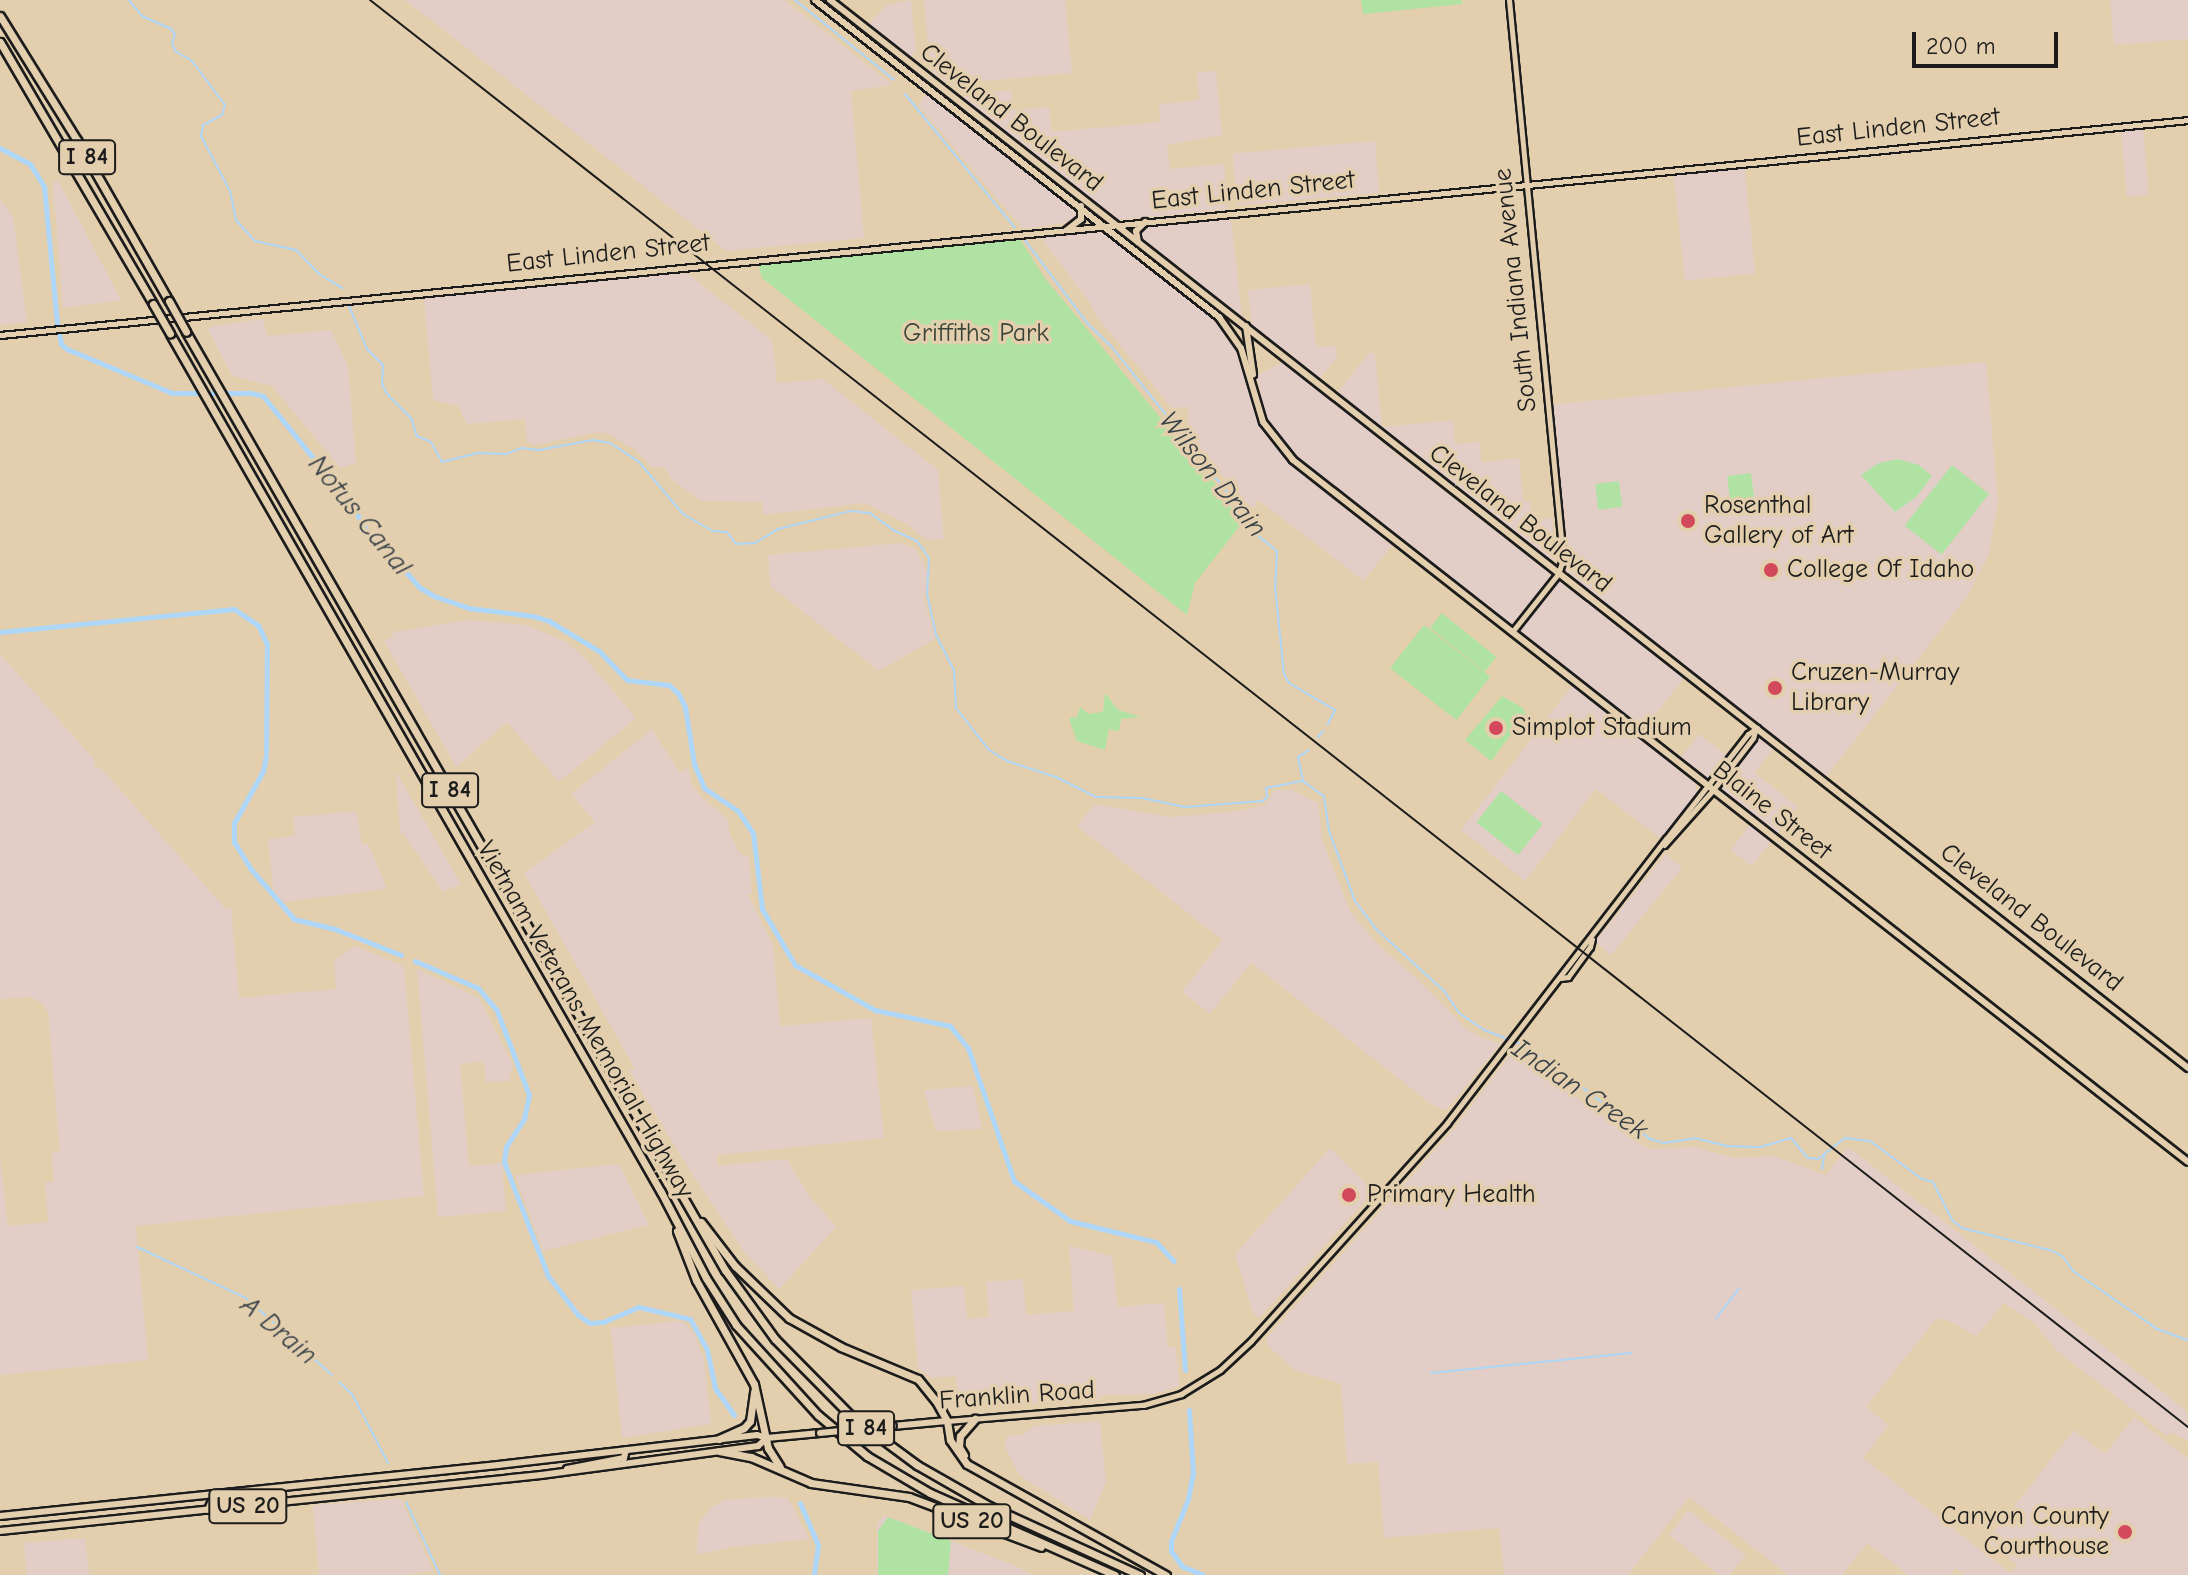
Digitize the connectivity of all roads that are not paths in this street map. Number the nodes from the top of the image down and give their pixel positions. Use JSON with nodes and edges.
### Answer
{"nodes":[{"id":1,"x":815,"y":0,"type":"edge"},
{"id":2,"x":830,"y":0,"type":"edge"},
{"id":3,"x":1509,"y":0,"type":"edge"},
{"id":4,"x":0,"y":16,"type":"edge"},
{"id":5,"x":0,"y":42,"type":"edge"},
{"id":6,"x":2188,"y":120,"type":"edge"},
{"id":7,"x":1526,"y":185,"type":"junction"},
{"id":8,"x":1081,"y":206,"type":"junction"},
{"id":9,"x":1145,"y":222,"type":"junction"},
{"id":10,"x":1115,"y":225,"type":"junction"},
{"id":11,"x":1105,"y":226,"type":"junction"},
{"id":12,"x":1067,"y":230,"type":"junction"},
{"id":13,"x":1138,"y":242,"type":"junction"},
{"id":14,"x":1198,"y":300,"type":"joint"},
{"id":15,"x":1246,"y":326,"type":"junction"},
{"id":16,"x":0,"y":335,"type":"edge"},
{"id":17,"x":1264,"y":341,"type":"junction"},
{"id":18,"x":1250,"y":350,"type":"junction"},
{"id":19,"x":1252,"y":380,"type":"junction"},
{"id":20,"x":1558,"y":574,"type":"junction"},
{"id":21,"x":1512,"y":632,"type":"junction"},
{"id":22,"x":1757,"y":728,"type":"junction"},
{"id":23,"x":1710,"y":788,"type":"junction"},
{"id":24,"x":2188,"y":1068,"type":"edge"},
{"id":25,"x":2188,"y":1162,"type":"edge"},
{"id":26,"x":675,"y":1185,"type":"junction"},
{"id":27,"x":661,"y":1192,"type":"junction"},
{"id":28,"x":754,"y":1384,"type":"junction"},
{"id":29,"x":975,"y":1419,"type":"junction"},
{"id":30,"x":947,"y":1421,"type":"junction"},
{"id":31,"x":767,"y":1438,"type":"junction"},
{"id":32,"x":719,"y":1439,"type":"junction"},
{"id":33,"x":626,"y":1450,"type":"junction"},
{"id":34,"x":719,"y":1451,"type":"junction"},
{"id":35,"x":783,"y":1471,"type":"junction"},
{"id":36,"x":557,"y":1473,"type":"junction"},
{"id":37,"x":986,"y":1475,"type":"junction"},
{"id":38,"x":299,"y":1486,"type":"junction"},
{"id":39,"x":208,"y":1510,"type":"junction"},
{"id":40,"x":0,"y":1516,"type":"edge"},
{"id":41,"x":0,"y":1531,"type":"edge"},
{"id":42,"x":1077,"y":1559,"type":"junction"},
{"id":43,"x":1115,"y":1575,"type":"edge"},
{"id":44,"x":1140,"y":1575,"type":"edge"},
{"id":45,"x":1166,"y":1575,"type":"edge"}],
"edges":[{"from":1,"to":8,"type":"main road","name":"Cleveland Boulevard"},
{"from":2,"to":10,"type":"main road","name":"Cleveland Boulevard"},
{"from":3,"to":7,"type":"main road","name":"South Indiana Avenue"},
{"from":4,"to":26,"type":"highway","name":"Vietnam Veterans Memorial Highway","number":"I 84","bridge":true},
{"from":5,"to":27,"type":"highway","name":"Vietnam Veterans Memorial Highway","number":"I 84","bridge":true},
{"from":6,"to":7,"type":"main road","name":"East Linden Street"},
{"from":7,"to":9,"type":"main road","name":"East Linden Street"},
{"from":7,"to":20,"type":"main road","name":"South Indiana Avenue"},
{"from":8,"to":11,"type":"main road","name":"Cleveland Boulevard"},
{"from":8,"to":12,"type":"main road"},
{"from":9,"to":10,"type":"main road","name":"East Linden Street"},
{"from":9,"to":13,"type":"main road"},
{"from":10,"to":11,"type":"main road","name":"East Linden Street"},
{"from":10,"to":13,"type":"main road","name":"Cleveland Boulevard"},
{"from":11,"to":12,"type":"main road","name":"East Linden Street"},
{"from":11,"to":14,"type":"main road","name":"Cleveland Boulevard"},
{"from":12,"to":16,"type":"main road","name":"East Linden Street"},
{"from":13,"to":15,"type":"main road","name":"Cleveland Boulevard"},
{"from":14,"to":19,"type":"main road","name":"Blaine Street"},
{"from":15,"to":17,"type":"main road","name":"Cleveland Boulevard"},
{"from":15,"to":18,"type":"main road"},
{"from":17,"to":18,"type":"main road"},
{"from":17,"to":20,"type":"main road","name":"Cleveland Boulevard"},
{"from":18,"to":19,"type":"main road"},
{"from":19,"to":21,"type":"main road","name":"Blaine Street"},
{"from":20,"to":21,"type":"main road"},
{"from":20,"to":22,"type":"main road","name":"Cleveland Boulevard"},
{"from":21,"to":23,"type":"main road","name":"Blaine Street"},
{"from":22,"to":23,"type":"main road","name":"Franklin Road"},
{"from":22,"to":24,"type":"main road","name":"Cleveland Boulevard"},
{"from":23,"to":25,"type":"main road","name":"Blaine Street"},
{"from":23,"to":29,"type":"main road","name":"Franklin Road"},
{"from":26,"to":30,"type":"highway"},
{"from":26,"to":44,"type":"highway","name":"Vietnam Veterans Memorial Highway","number":"I 84"},
{"from":27,"to":28,"type":"highway"},
{"from":27,"to":42,"type":"highway","name":"Vietnam Veterans Memorial Highway","number":"I 84"},
{"from":28,"to":31,"type":"highway"},
{"from":28,"to":32,"type":"highway"},
{"from":29,"to":30,"type":"main road","name":"Franklin Road"},
{"from":29,"to":37,"type":"highway"},
{"from":30,"to":31,"type":"main road","name":"Franklin Road","number":"US 20","bridge":true},
{"from":30,"to":37,"type":"highway","number":"US 20"},
{"from":31,"to":32,"type":"main road","name":"Franklin Road","number":"US 20"},
{"from":31,"to":34,"type":"main road","name":"Franklin Road","number":"US 20"},
{"from":31,"to":35,"type":"highway"},
{"from":32,"to":33,"type":"main road","name":"Franklin Road","number":"US 20"},
{"from":33,"to":36,"type":"main road"},
{"from":33,"to":38,"type":"main road","name":"Franklin Road","number":"US 20"},
{"from":34,"to":35,"type":"highway","number":"US 20"},
{"from":34,"to":36,"type":"main road","name":"Franklin Road","number":"US 20"},
{"from":35,"to":42,"type":"highway","number":"US 20"},
{"from":36,"to":39,"type":"main road","name":"Franklin Road","number":"US 20"},
{"from":37,"to":45,"type":"highway","number":"US 20"},
{"from":38,"to":39,"type":"main road"},
{"from":38,"to":40,"type":"main road","number":"US 20"},
{"from":39,"to":41,"type":"main road","number":"US 20"},
{"from":42,"to":43,"type":"highway","name":"Vietnam Veterans Memorial Highway","number":"I 84"}]}
